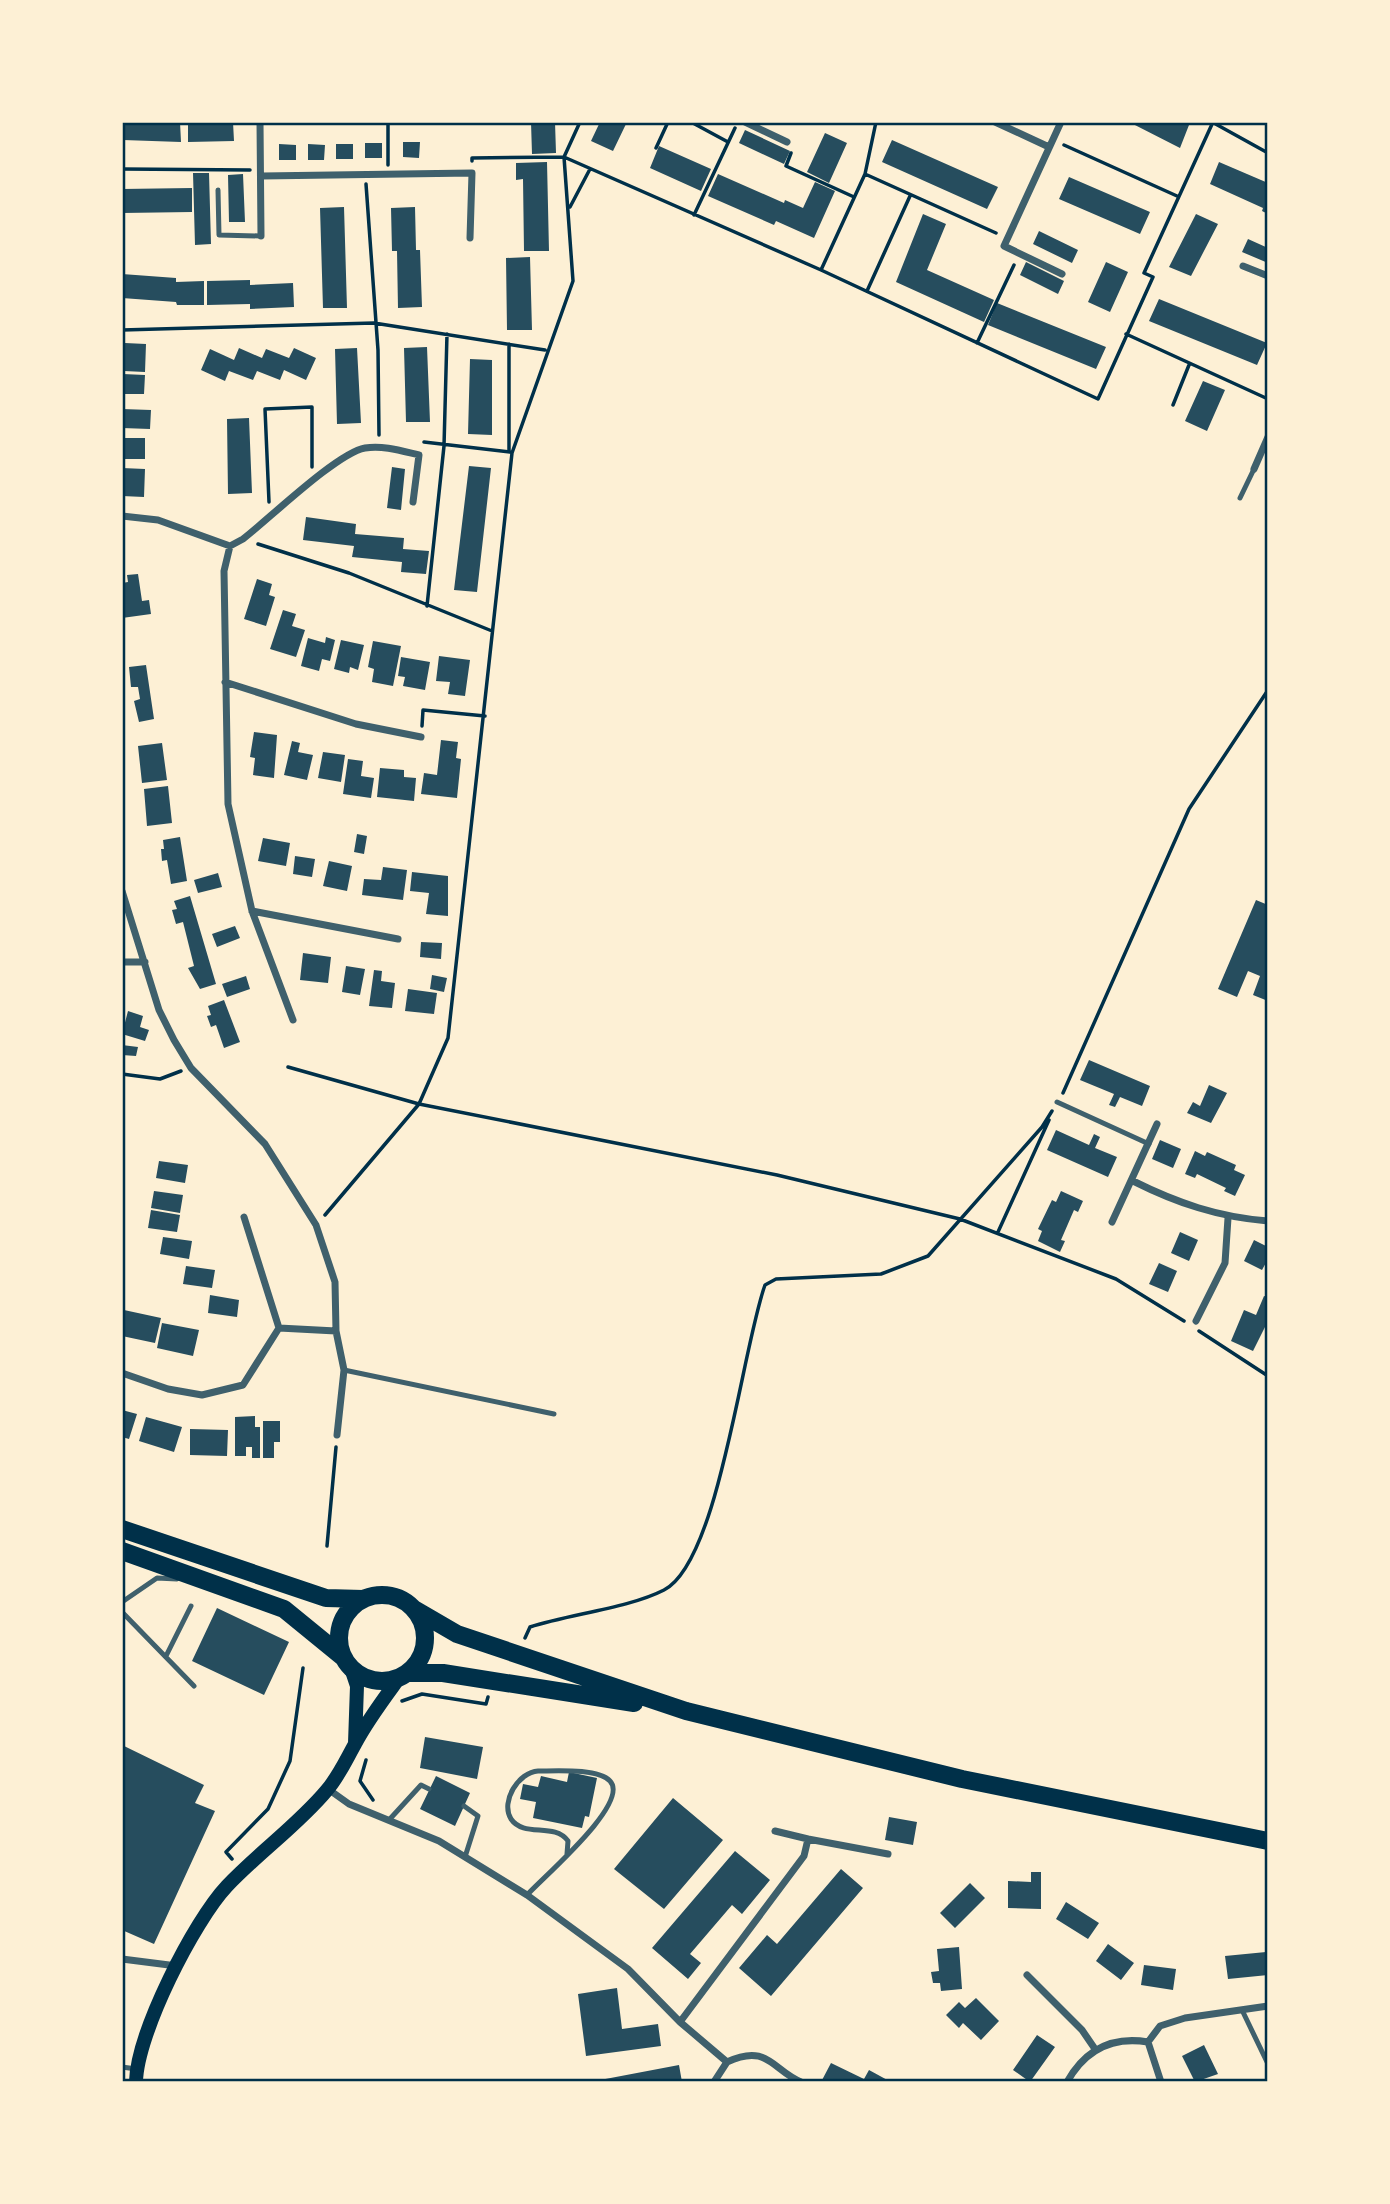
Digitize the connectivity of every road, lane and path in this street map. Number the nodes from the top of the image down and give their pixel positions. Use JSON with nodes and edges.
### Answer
{"nodes":[{"id":1,"x":260,"y":122,"type":"edge"},
{"id":2,"x":388,"y":122,"type":"edge"},
{"id":3,"x":580,"y":122,"type":"edge"},
{"id":4,"x":668,"y":122,"type":"edge"},
{"id":5,"x":691,"y":122,"type":"edge"},
{"id":6,"x":737,"y":122,"type":"edge"},
{"id":7,"x":745,"y":122,"type":"edge"},
{"id":8,"x":876,"y":122,"type":"edge"},
{"id":9,"x":995,"y":122,"type":"edge"},
{"id":10,"x":1060,"y":122,"type":"edge"},
{"id":11,"x":1213,"y":123,"type":"edge"},
{"id":12,"x":728,"y":142,"type":"junction"},
{"id":13,"x":787,"y":142,"type":"joint"},
{"id":14,"x":1051,"y":144,"type":"junction"},
{"id":15,"x":656,"y":148,"type":"dead end"},
{"id":16,"x":1268,"y":153,"type":"edge"},
{"id":17,"x":564,"y":157,"type":"junction"},
{"id":18,"x":122,"y":169,"type":"edge"},
{"id":19,"x":590,"y":169,"type":"junction"},
{"id":20,"x":262,"y":173,"type":"junction"},
{"id":21,"x":472,"y":173,"type":"junction"},
{"id":22,"x":366,"y":174,"type":"junction"},
{"id":23,"x":387,"y":174,"type":"junction"},
{"id":24,"x":864,"y":174,"type":"junction"},
{"id":25,"x":218,"y":190,"type":"dead end"},
{"id":26,"x":910,"y":195,"type":"junction"},
{"id":27,"x":1177,"y":196,"type":"junction"},
{"id":28,"x":854,"y":197,"type":"junction"},
{"id":29,"x":569,"y":209,"type":"junction"},
{"id":30,"x":694,"y":215,"type":"junction"},
{"id":31,"x":261,"y":236,"type":"joint"},
{"id":32,"x":470,"y":238,"type":"dead end"},
{"id":33,"x":1008,"y":238,"type":"junction"},
{"id":34,"x":1019,"y":254,"type":"junction"},
{"id":35,"x":1243,"y":266,"type":"dead end"},
{"id":36,"x":821,"y":270,"type":"junction"},
{"id":37,"x":1062,"y":274,"type":"dead end"},
{"id":38,"x":1268,"y":276,"type":"edge"},
{"id":39,"x":867,"y":291,"type":"junction"},
{"id":40,"x":374,"y":323,"type":"junction"},
{"id":41,"x":122,"y":330,"type":"edge"},
{"id":42,"x":447,"y":334,"type":"junction"},
{"id":43,"x":1126,"y":334,"type":"junction"},
{"id":44,"x":977,"y":343,"type":"junction"},
{"id":45,"x":509,"y":344,"type":"junction"},
{"id":46,"x":546,"y":350,"type":"junction"},
{"id":47,"x":1189,"y":365,"type":"junction"},
{"id":48,"x":1268,"y":399,"type":"edge"},
{"id":49,"x":1173,"y":405,"type":"dead end"},
{"id":50,"x":1268,"y":437,"type":"edge"},
{"id":51,"x":444,"y":446,"type":"junction"},
{"id":52,"x":379,"y":448,"type":"junction"},
{"id":53,"x":510,"y":452,"type":"junction"},
{"id":54,"x":419,"y":455,"type":"junction"},
{"id":55,"x":1254,"y":469,"type":"joint"},
{"id":56,"x":313,"y":482,"type":"junction"},
{"id":57,"x":1240,"y":498,"type":"dead end"},
{"id":58,"x":412,"y":502,"type":"dead end"},
{"id":59,"x":122,"y":516,"type":"edge"},
{"id":60,"x":269,"y":518,"type":"junction"},
{"id":61,"x":243,"y":539,"type":"junction"},
{"id":62,"x":230,"y":546,"type":"junction"},
{"id":63,"x":427,"y":606,"type":"junction"},
{"id":64,"x":492,"y":631,"type":"junction"},
{"id":65,"x":225,"y":682,"type":"junction"},
{"id":66,"x":1268,"y":690,"type":"edge"},
{"id":67,"x":485,"y":716,"type":"junction"},
{"id":68,"x":421,"y":737,"type":"joint"},
{"id":69,"x":122,"y":891,"type":"edge"},
{"id":70,"x":252,"y":911,"type":"junction"},
{"id":71,"x":398,"y":939,"type":"dead end"},
{"id":72,"x":122,"y":962,"type":"edge"},
{"id":73,"x":145,"y":962,"type":"junction"},
{"id":74,"x":293,"y":1020,"type":"dead end"},
{"id":75,"x":288,"y":1067,"type":"dead end"},
{"id":76,"x":191,"y":1068,"type":"junction"},
{"id":77,"x":122,"y":1073,"type":"edge"},
{"id":78,"x":1057,"y":1102,"type":"junction"},
{"id":79,"x":419,"y":1104,"type":"junction"},
{"id":80,"x":1157,"y":1124,"type":"dead end"},
{"id":81,"x":1149,"y":1144,"type":"junction"},
{"id":82,"x":1133,"y":1181,"type":"junction"},
{"id":83,"x":244,"y":1217,"type":"dead end"},
{"id":84,"x":1228,"y":1218,"type":"junction"},
{"id":85,"x":960,"y":1219,"type":"junction"},
{"id":86,"x":1268,"y":1221,"type":"edge"},
{"id":87,"x":1112,"y":1222,"type":"dead end"},
{"id":88,"x":316,"y":1225,"type":"junction"},
{"id":89,"x":998,"y":1232,"type":"junction"},
{"id":90,"x":1196,"y":1321,"type":"dead end"},
{"id":91,"x":279,"y":1328,"type":"junction"},
{"id":92,"x":336,"y":1331,"type":"junction"},
{"id":93,"x":344,"y":1370,"type":"junction"},
{"id":94,"x":122,"y":1373,"type":"edge"},
{"id":95,"x":1268,"y":1376,"type":"edge"},
{"id":96,"x":554,"y":1414,"type":"dead end"},
{"id":97,"x":337,"y":1434,"type":"joint"},
{"id":98,"x":122,"y":1529,"type":"edge"},
{"id":99,"x":327,"y":1546,"type":"dead end"},
{"id":100,"x":122,"y":1551,"type":"edge"},
{"id":101,"x":229,"y":1588,"type":"junction"},
{"id":102,"x":363,"y":1599,"type":"junction"},
{"id":103,"x":122,"y":1602,"type":"edge"},
{"id":104,"x":191,"y":1606,"type":"dead end"},
{"id":105,"x":414,"y":1609,"type":"junction"},
{"id":106,"x":122,"y":1612,"type":"edge"},
{"id":107,"x":166,"y":1656,"type":"junction"},
{"id":108,"x":520,"y":1657,"type":"junction"},
{"id":109,"x":347,"y":1663,"type":"junction"},
{"id":110,"x":303,"y":1668,"type":"dead end"},
{"id":111,"x":403,"y":1675,"type":"junction"},
{"id":112,"x":491,"y":1681,"type":"junction"},
{"id":113,"x":194,"y":1686,"type":"dead end"},
{"id":114,"x":400,"y":1702,"type":"dead end"},
{"id":115,"x":686,"y":1711,"type":"junction"},
{"id":116,"x":355,"y":1745,"type":"junction"},
{"id":117,"x":368,"y":1753,"type":"dead end"},
{"id":118,"x":328,"y":1789,"type":"junction"},
{"id":119,"x":429,"y":1789,"type":"dead end"},
{"id":120,"x":464,"y":1806,"type":"dead end"},
{"id":121,"x":368,"y":1811,"type":"junction"},
{"id":122,"x":388,"y":1820,"type":"junction"},
{"id":123,"x":775,"y":1831,"type":"dead end"},
{"id":124,"x":808,"y":1839,"type":"junction"},
{"id":125,"x":1268,"y":1841,"type":"edge"},
{"id":126,"x":568,"y":1854,"type":"junction"},
{"id":127,"x":888,"y":1854,"type":"dead end"},
{"id":128,"x":465,"y":1857,"type":"junction"},
{"id":129,"x":241,"y":1872,"type":"junction"},
{"id":130,"x":527,"y":1895,"type":"junction"},
{"id":131,"x":122,"y":1959,"type":"edge"},
{"id":132,"x":177,"y":1966,"type":"junction"},
{"id":133,"x":1027,"y":1975,"type":"dead end"},
{"id":134,"x":1268,"y":2006,"type":"edge"},
{"id":135,"x":1242,"y":2010,"type":"junction"},
{"id":136,"x":680,"y":2022,"type":"junction"},
{"id":137,"x":1148,"y":2042,"type":"junction"},
{"id":138,"x":1095,"y":2049,"type":"junction"},
{"id":139,"x":726,"y":2062,"type":"junction"},
{"id":140,"x":1268,"y":2064,"type":"edge"},
{"id":141,"x":132,"y":2073,"type":"edge"},
{"id":142,"x":714,"y":2081,"type":"edge"},
{"id":143,"x":798,"y":2081,"type":"edge"},
{"id":144,"x":1067,"y":2081,"type":"edge"},
{"id":145,"x":1161,"y":2081,"type":"edge"}],
"edges":[{"from":1,"to":20,"type":"street"},
{"from":2,"to":23,"type":"path"},
{"from":3,"to":17,"type":"path"},
{"from":4,"to":15,"type":"path"},
{"from":5,"to":12,"type":"path"},
{"from":6,"to":12,"type":"path"},
{"from":7,"to":13,"type":"street"},
{"from":8,"to":24,"type":"path"},
{"from":9,"to":14,"type":"street"},
{"from":10,"to":14,"type":"street"},
{"from":11,"to":16,"type":"path"},
{"from":11,"to":27,"type":"path"},
{"from":12,"to":30,"type":"path"},
{"from":13,"to":28,"type":"path"},
{"from":14,"to":27,"type":"path"},
{"from":14,"to":33,"type":"street"},
{"from":17,"to":19,"type":"path"},
{"from":17,"to":21,"type":"path"},
{"from":17,"to":29,"type":"path"},
{"from":18,"to":20,"type":"path"},
{"from":19,"to":29,"type":"path"},
{"from":19,"to":30,"type":"path"},
{"from":20,"to":22,"type":"street"},
{"from":20,"to":31,"type":"street"},
{"from":21,"to":23,"type":"street"},
{"from":21,"to":32,"type":"street"},
{"from":22,"to":23,"type":"street"},
{"from":22,"to":40,"type":"path"},
{"from":24,"to":26,"type":"path"},
{"from":24,"to":28,"type":"path"},
{"from":25,"to":31,"type":"lane"},
{"from":26,"to":33,"type":"path"},
{"from":26,"to":39,"type":"path"},
{"from":27,"to":43,"type":"path"},
{"from":28,"to":36,"type":"path"},
{"from":29,"to":46,"type":"path"},
{"from":30,"to":36,"type":"path"},
{"from":33,"to":34,"type":"street"},
{"from":34,"to":37,"type":"street"},
{"from":34,"to":44,"type":"path"},
{"from":35,"to":38,"type":"street"},
{"from":36,"to":39,"type":"path"},
{"from":39,"to":44,"type":"path"},
{"from":40,"to":41,"type":"path"},
{"from":40,"to":42,"type":"path"},
{"from":40,"to":52,"type":"path"},
{"from":42,"to":45,"type":"path"},
{"from":42,"to":51,"type":"path"},
{"from":43,"to":44,"type":"path"},
{"from":43,"to":47,"type":"path"},
{"from":45,"to":46,"type":"path"},
{"from":45,"to":53,"type":"path"},
{"from":46,"to":53,"type":"path"},
{"from":47,"to":48,"type":"path"},
{"from":47,"to":49,"type":"path"},
{"from":50,"to":55,"type":"street"},
{"from":51,"to":53,"type":"path"},
{"from":51,"to":54,"type":"path"},
{"from":51,"to":63,"type":"path"},
{"from":52,"to":54,"type":"street"},
{"from":52,"to":56,"type":"street"},
{"from":53,"to":64,"type":"path"},
{"from":54,"to":58,"type":"street"},
{"from":55,"to":57,"type":"lane"},
{"from":56,"to":60,"type":"street"},
{"from":56,"to":60,"type":"path"},
{"from":59,"to":62,"type":"street"},
{"from":60,"to":61,"type":"street"},
{"from":61,"to":62,"type":"street"},
{"from":61,"to":63,"type":"path"},
{"from":62,"to":65,"type":"street"},
{"from":63,"to":64,"type":"path"},
{"from":64,"to":67,"type":"path"},
{"from":65,"to":68,"type":"street"},
{"from":65,"to":70,"type":"street"},
{"from":66,"to":78,"type":"path"},
{"from":67,"to":68,"type":"path"},
{"from":67,"to":79,"type":"path"},
{"from":69,"to":73,"type":"street"},
{"from":70,"to":71,"type":"street"},
{"from":70,"to":74,"type":"street"},
{"from":72,"to":73,"type":"street"},
{"from":73,"to":76,"type":"street"},
{"from":75,"to":79,"type":"path"},
{"from":76,"to":77,"type":"path"},
{"from":76,"to":88,"type":"street"},
{"from":78,"to":81,"type":"lane"},
{"from":78,"to":85,"type":"path"},
{"from":78,"to":89,"type":"path"},
{"from":79,"to":85,"type":"path"},
{"from":79,"to":88,"type":"path"},
{"from":80,"to":81,"type":"street"},
{"from":81,"to":82,"type":"street"},
{"from":82,"to":84,"type":"street"},
{"from":82,"to":87,"type":"street"},
{"from":83,"to":91,"type":"street"},
{"from":84,"to":86,"type":"street"},
{"from":84,"to":90,"type":"street"},
{"from":85,"to":89,"type":"path"},
{"from":85,"to":108,"type":"path"},
{"from":88,"to":92,"type":"street"},
{"from":89,"to":95,"type":"path"},
{"from":91,"to":92,"type":"street"},
{"from":91,"to":94,"type":"street"},
{"from":92,"to":93,"type":"street"},
{"from":93,"to":96,"type":"lane"},
{"from":93,"to":97,"type":"street"},
{"from":97,"to":99,"type":"path"},
{"from":98,"to":102,"type":"main road"},
{"from":100,"to":101,"type":"main road"},
{"from":101,"to":103,"type":"lane"},
{"from":101,"to":109,"type":"main road"},
{"from":102,"to":105,"type":"main road"},
{"from":102,"to":109,"type":"main road"},
{"from":104,"to":107,"type":"lane"},
{"from":105,"to":108,"type":"main road"},
{"from":105,"to":111,"type":"main road"},
{"from":106,"to":107,"type":"lane"},
{"from":107,"to":113,"type":"lane"},
{"from":108,"to":115,"type":"main road"},
{"from":109,"to":111,"type":"main road"},
{"from":109,"to":116,"type":"main road"},
{"from":110,"to":129,"type":"path"},
{"from":111,"to":112,"type":"main road"},
{"from":111,"to":116,"type":"main road"},
{"from":112,"to":114,"type":"path"},
{"from":112,"to":115,"type":"main road"},
{"from":115,"to":125,"type":"main road"},
{"from":116,"to":118,"type":"main road"},
{"from":117,"to":121,"type":"path"},
{"from":118,"to":121,"type":"street"},
{"from":118,"to":129,"type":"main road"},
{"from":119,"to":122,"type":"lane"},
{"from":120,"to":128,"type":"lane"},
{"from":121,"to":122,"type":"street"},
{"from":122,"to":128,"type":"street"},
{"from":123,"to":124,"type":"street"},
{"from":124,"to":127,"type":"street"},
{"from":124,"to":136,"type":"street"},
{"from":126,"to":126,"type":"lane"},
{"from":126,"to":130,"type":"lane"},
{"from":128,"to":130,"type":"street"},
{"from":129,"to":132,"type":"main road"},
{"from":130,"to":136,"type":"street"},
{"from":131,"to":132,"type":"street"},
{"from":132,"to":141,"type":"main road"},
{"from":133,"to":138,"type":"street"},
{"from":134,"to":135,"type":"street"},
{"from":135,"to":137,"type":"street"},
{"from":135,"to":140,"type":"lane"},
{"from":136,"to":139,"type":"street"},
{"from":137,"to":138,"type":"street"},
{"from":137,"to":145,"type":"street"},
{"from":138,"to":144,"type":"street"},
{"from":139,"to":142,"type":"street"},
{"from":139,"to":143,"type":"street"}]}
